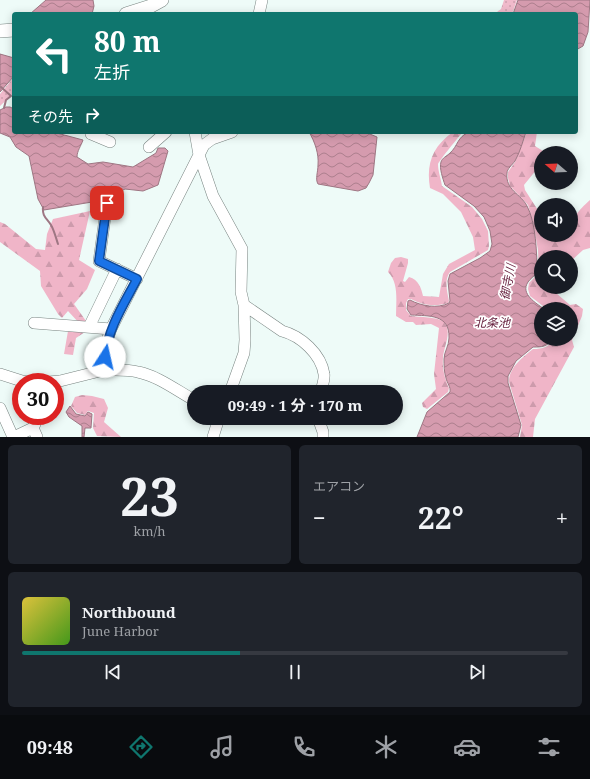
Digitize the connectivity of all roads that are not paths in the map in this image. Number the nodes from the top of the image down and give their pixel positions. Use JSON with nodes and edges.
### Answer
{"nodes":[{"id":1,"x":262,"y":0,"type":"edge"},
{"id":2,"x":156,"y":7,"type":"edge"},
{"id":3,"x":135,"y":12,"type":"edge"},
{"id":4,"x":259,"y":12,"type":"edge"},
{"id":5,"x":12,"y":30,"type":"edge"},
{"id":6,"x":0,"y":31,"type":"edge"},
{"id":7,"x":91,"y":134,"type":"edge"},
{"id":8,"x":164,"y":134,"type":"edge"},
{"id":9,"x":195,"y":134,"type":"edge"},
{"id":10,"x":226,"y":134,"type":"edge"},
{"id":11,"x":110,"y":142,"type":"dead end"},
{"id":12,"x":149,"y":147,"type":"dead end"},
{"id":13,"x":199,"y":155,"type":"junction"},
{"id":14,"x":107,"y":203,"type":"dead end"},
{"id":15,"x":117,"y":270,"type":"junction"},
{"id":16,"x":137,"y":279,"type":"junction"},
{"id":17,"x":244,"y":305,"type":"junction"},
{"id":18,"x":34,"y":323,"type":"dead end"},
{"id":19,"x":89,"y":327,"type":"junction"},
{"id":20,"x":111,"y":329,"type":"junction"},
{"id":21,"x":104,"y":370,"type":"junction"},
{"id":22,"x":0,"y":374,"type":"edge"},
{"id":23,"x":12,"y":378,"type":"edge"},
{"id":24,"x":64,"y":380,"type":"edge"},
{"id":25,"x":233,"y":385,"type":"edge"},
{"id":26,"x":323,"y":385,"type":"edge"},
{"id":27,"x":187,"y":396,"type":"edge"},
{"id":28,"x":0,"y":408,"type":"edge"},
{"id":29,"x":217,"y":425,"type":"edge"},
{"id":30,"x":320,"y":425,"type":"edge"},
{"id":31,"x":35,"y":433,"type":"edge"},
{"id":32,"x":14,"y":437,"type":"edge"},
{"id":33,"x":213,"y":437,"type":"edge"},
{"id":34,"x":322,"y":437,"type":"edge"}],
"edges":[{"from":1,"to":4,"type":"street"},
{"from":2,"to":3,"type":"main road"},
{"from":5,"to":6,"type":"main road"},
{"from":7,"to":11,"type":"street"},
{"from":8,"to":12,"type":"street"},
{"from":9,"to":13,"type":"street"},
{"from":10,"to":13,"type":"street"},
{"from":13,"to":16,"type":"street"},
{"from":13,"to":17,"type":"street"},
{"from":14,"to":15,"type":"street"},
{"from":15,"to":16,"type":"street"},
{"from":15,"to":19,"type":"street"},
{"from":16,"to":20,"type":"street"},
{"from":17,"to":25,"type":"street"},
{"from":17,"to":26,"type":"street"},
{"from":18,"to":19,"type":"street"},
{"from":19,"to":20,"type":"street"},
{"from":20,"to":21,"type":"street"},
{"from":21,"to":24,"type":"street"},
{"from":21,"to":27,"type":"street"},
{"from":22,"to":23,"type":"street"},
{"from":28,"to":32,"type":"street"},
{"from":29,"to":33,"type":"street"},
{"from":30,"to":34,"type":"street"},
{"from":31,"to":32,"type":"street"}]}
